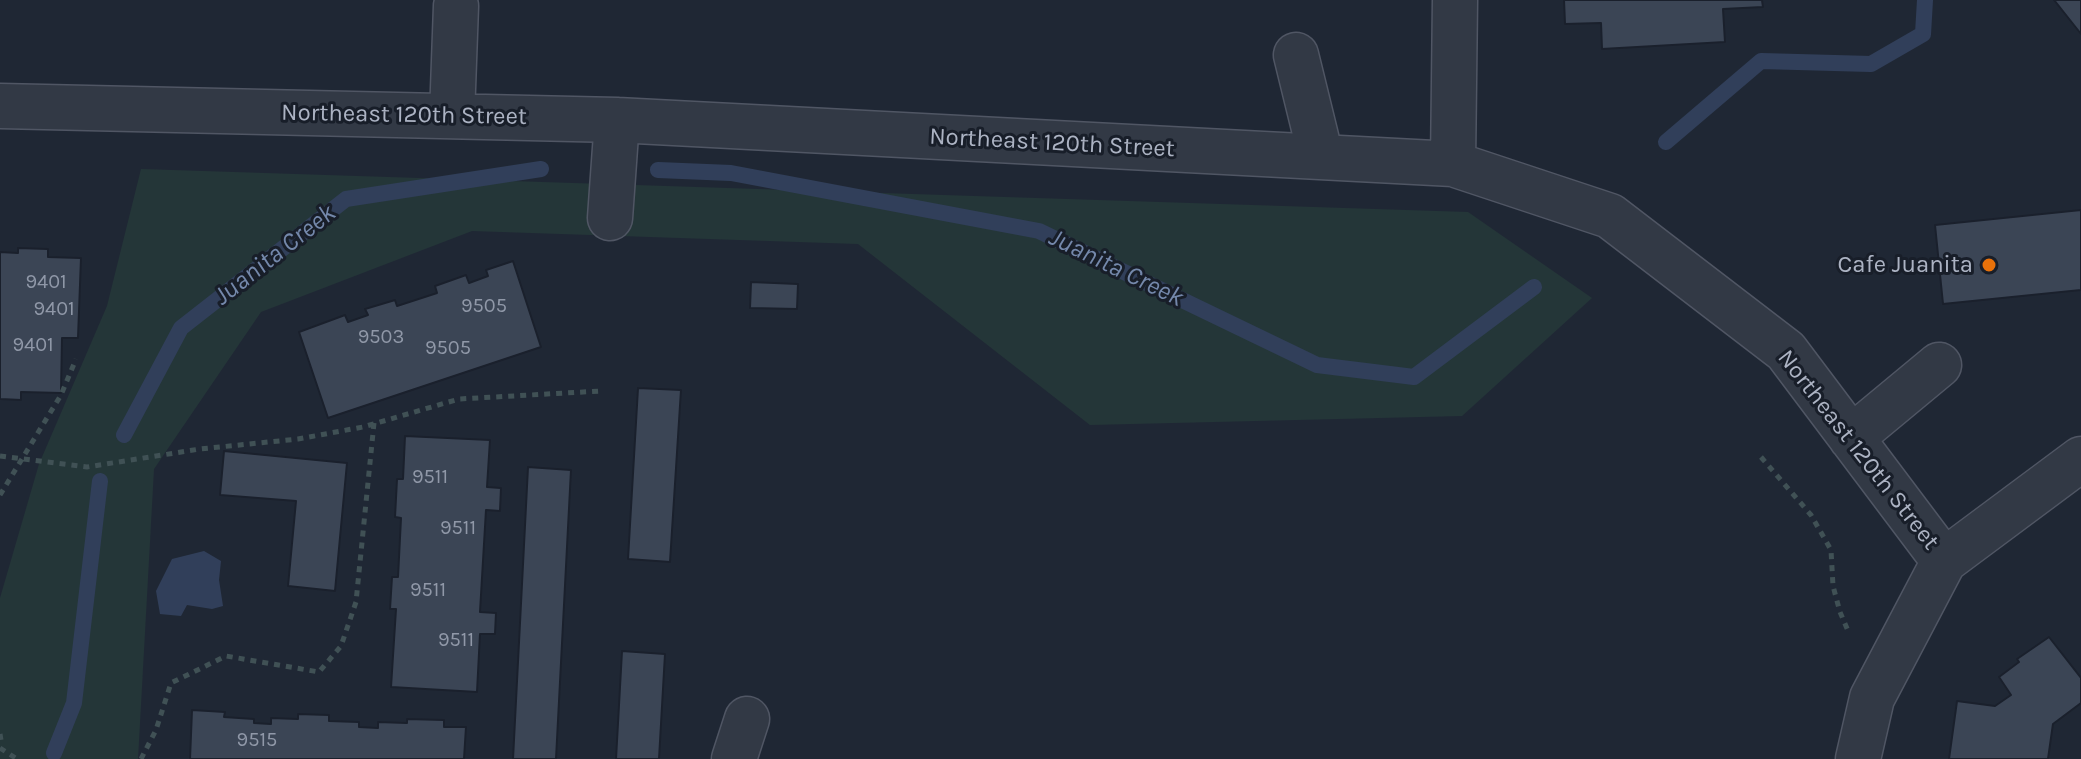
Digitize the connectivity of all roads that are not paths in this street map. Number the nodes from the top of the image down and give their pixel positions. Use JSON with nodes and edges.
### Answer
{"nodes":[{"id":1,"x":1455,"y":0,"type":"edge"},
{"id":2,"x":456,"y":6,"type":"dead end"},
{"id":3,"x":1296,"y":55,"type":"dead end"},
{"id":4,"x":0,"y":106,"type":"edge"},
{"id":5,"x":452,"y":116,"type":"junction"},
{"id":6,"x":617,"y":120,"type":"junction"},
{"id":7,"x":1321,"y":157,"type":"junction"},
{"id":8,"x":1453,"y":164,"type":"junction"},
{"id":9,"x":610,"y":218,"type":"dead end"},
{"id":10,"x":1939,"y":365,"type":"dead end"},
{"id":11,"x":1851,"y":438,"type":"junction"},
{"id":12,"x":2081,"y":459,"type":"edge"},
{"id":13,"x":1944,"y":561,"type":"junction"},
{"id":14,"x":1858,"y":759,"type":"edge"}],
"edges":[{"from":1,"to":8,"type":"street"},
{"from":2,"to":5,"type":"street"},
{"from":3,"to":7,"type":"street"},
{"from":4,"to":5,"type":"street","name":"Northeast 120th Street"},
{"from":5,"to":6,"type":"street","name":"Northeast 120th Street"},
{"from":6,"to":7,"type":"street","name":"Northeast 120th Street"},
{"from":6,"to":9,"type":"street"},
{"from":7,"to":8,"type":"street","name":"Northeast 120th Street"},
{"from":8,"to":11,"type":"street","name":"Northeast 120th Street"},
{"from":10,"to":11,"type":"street"},
{"from":11,"to":13,"type":"street","name":"Northeast 120th Street"},
{"from":12,"to":13,"type":"street"},
{"from":13,"to":14,"type":"street"}]}
